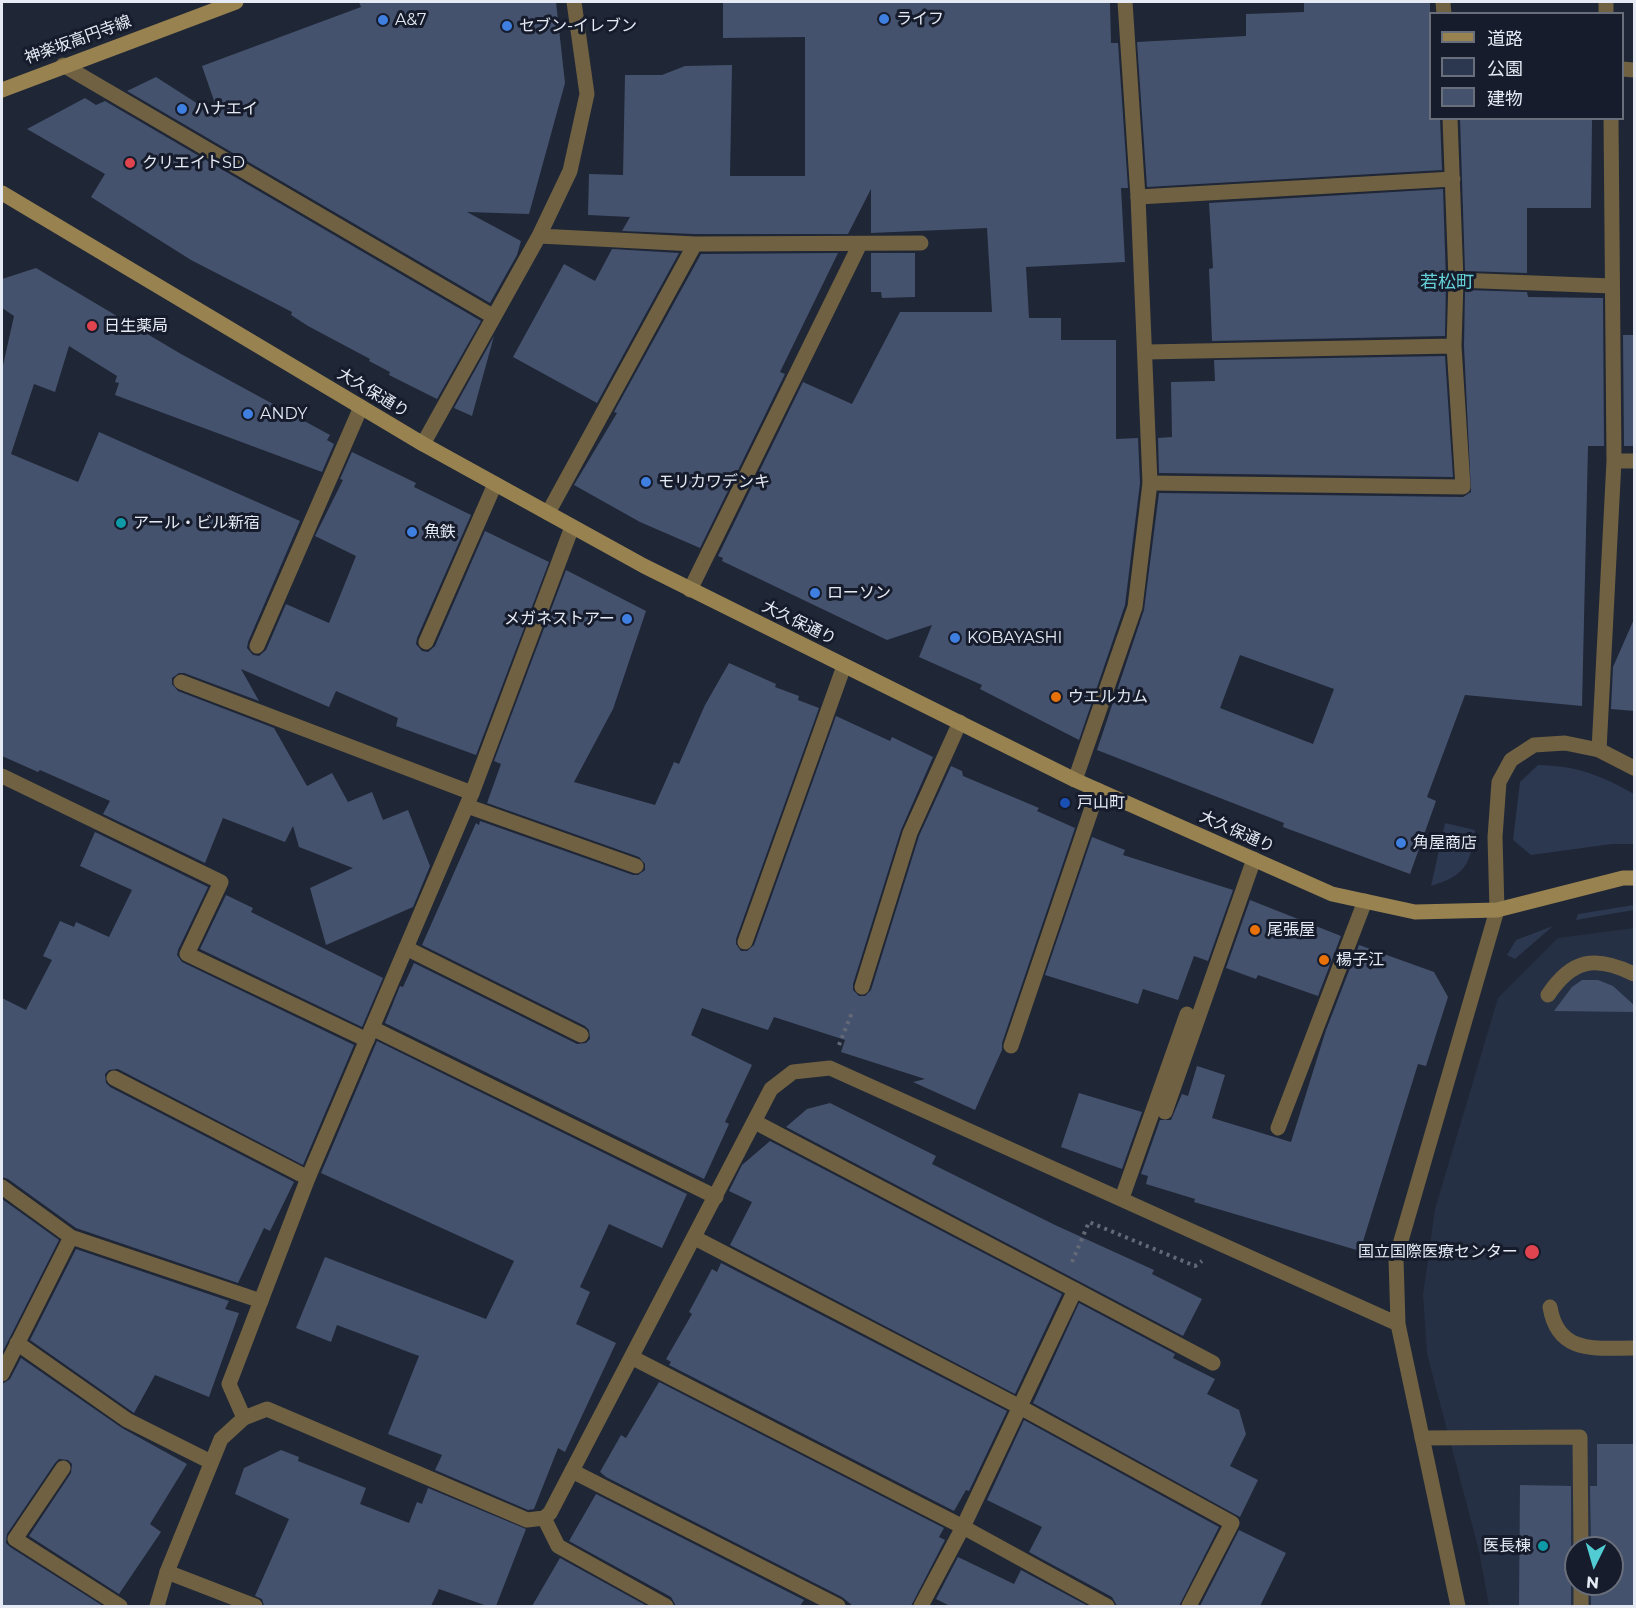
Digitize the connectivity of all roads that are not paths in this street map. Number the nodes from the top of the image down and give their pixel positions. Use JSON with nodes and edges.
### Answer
{"nodes":[{"id":1,"x":236,"y":2,"type":"edge"},
{"id":2,"x":574,"y":2,"type":"edge"},
{"id":3,"x":1125,"y":2,"type":"edge"},
{"id":4,"x":63,"y":65,"type":"junction"},
{"id":5,"x":2,"y":90,"type":"edge"},
{"id":6,"x":1450,"y":120,"type":"edge"},
{"id":7,"x":1611,"y":120,"type":"edge"},
{"id":8,"x":1453,"y":179,"type":"junction"},
{"id":9,"x":2,"y":193,"type":"edge"},
{"id":10,"x":1138,"y":197,"type":"junction"},
{"id":11,"x":539,"y":236,"type":"junction"},
{"id":12,"x":921,"y":243,"type":"dead end"},
{"id":13,"x":694,"y":244,"type":"junction"},
{"id":14,"x":860,"y":244,"type":"junction"},
{"id":15,"x":1456,"y":280,"type":"junction"},
{"id":16,"x":1612,"y":286,"type":"junction"},
{"id":17,"x":494,"y":316,"type":"junction"},
{"id":18,"x":1454,"y":346,"type":"junction"},
{"id":19,"x":1146,"y":352,"type":"junction"},
{"id":20,"x":362,"y":407,"type":"junction"},
{"id":21,"x":423,"y":444,"type":"junction"},
{"id":22,"x":1614,"y":461,"type":"junction"},
{"id":23,"x":1635,"y":461,"type":"edge"},
{"id":24,"x":1150,"y":483,"type":"junction"},
{"id":25,"x":495,"y":484,"type":"junction"},
{"id":26,"x":549,"y":513,"type":"junction"},
{"id":27,"x":572,"y":527,"type":"junction"},
{"id":28,"x":690,"y":590,"type":"junction"},
{"id":29,"x":426,"y":642,"type":"dead end"},
{"id":30,"x":257,"y":646,"type":"dead end"},
{"id":31,"x":844,"y":666,"type":"junction"},
{"id":32,"x":181,"y":682,"type":"dead end"},
{"id":33,"x":960,"y":722,"type":"junction"},
{"id":34,"x":1599,"y":750,"type":"junction"},
{"id":35,"x":1635,"y":768,"type":"edge"},
{"id":36,"x":2,"y":776,"type":"edge"},
{"id":37,"x":1075,"y":780,"type":"junction"},
{"id":38,"x":1098,"y":790,"type":"junction"},
{"id":39,"x":469,"y":799,"type":"junction"},
{"id":40,"x":1254,"y":859,"type":"junction"},
{"id":41,"x":636,"y":866,"type":"dead end"},
{"id":42,"x":1635,"y":878,"type":"edge"},
{"id":43,"x":1365,"y":900,"type":"junction"},
{"id":44,"x":1497,"y":910,"type":"junction"},
{"id":45,"x":745,"y":942,"type":"dead end"},
{"id":46,"x":406,"y":948,"type":"junction"},
{"id":47,"x":1635,"y":974,"type":"edge"},
{"id":48,"x":862,"y":987,"type":"road end"},
{"id":49,"x":1548,"y":995,"type":"dead end"},
{"id":50,"x":1187,"y":1014,"type":"dead end"},
{"id":51,"x":369,"y":1034,"type":"junction"},
{"id":52,"x":581,"y":1035,"type":"dead end"},
{"id":53,"x":1011,"y":1046,"type":"dead end"},
{"id":54,"x":114,"y":1078,"type":"dead end"},
{"id":55,"x":1165,"y":1112,"type":"dead end"},
{"id":56,"x":755,"y":1122,"type":"junction"},
{"id":57,"x":1278,"y":1128,"type":"dead end"},
{"id":58,"x":308,"y":1178,"type":"junction"},
{"id":59,"x":2,"y":1187,"type":"edge"},
{"id":60,"x":716,"y":1197,"type":"junction"},
{"id":61,"x":1122,"y":1198,"type":"junction"},
{"id":62,"x":71,"y":1238,"type":"junction"},
{"id":63,"x":695,"y":1238,"type":"junction"},
{"id":64,"x":1068,"y":1287,"type":"junction"},
{"id":65,"x":261,"y":1301,"type":"junction"},
{"id":66,"x":1550,"y":1307,"type":"dead end"},
{"id":67,"x":1398,"y":1324,"type":"junction"},
{"id":68,"x":17,"y":1343,"type":"junction"},
{"id":69,"x":1635,"y":1348,"type":"edge"},
{"id":70,"x":633,"y":1358,"type":"junction"},
{"id":71,"x":1213,"y":1363,"type":"dead end"},
{"id":72,"x":2,"y":1374,"type":"edge"},
{"id":73,"x":1020,"y":1407,"type":"junction"},
{"id":74,"x":244,"y":1418,"type":"junction"},
{"id":75,"x":1422,"y":1438,"type":"junction"},
{"id":76,"x":211,"y":1462,"type":"junction"},
{"id":77,"x":63,"y":1468,"type":"dead end"},
{"id":78,"x":572,"y":1471,"type":"junction"},
{"id":79,"x":544,"y":1518,"type":"junction"},
{"id":80,"x":963,"y":1527,"type":"junction"},
{"id":81,"x":1581,"y":1536,"type":"edge"},
{"id":82,"x":166,"y":1572,"type":"junction"},
{"id":83,"x":120,"y":1606,"type":"edge"},
{"id":84,"x":157,"y":1606,"type":"edge"},
{"id":85,"x":255,"y":1606,"type":"edge"},
{"id":86,"x":666,"y":1606,"type":"edge"},
{"id":87,"x":838,"y":1606,"type":"edge"},
{"id":88,"x":921,"y":1606,"type":"edge"},
{"id":89,"x":1107,"y":1606,"type":"edge"},
{"id":90,"x":1190,"y":1606,"type":"edge"},
{"id":91,"x":1458,"y":1606,"type":"edge"}],
"edges":[{"from":1,"to":4,"type":"main road","name":"神楽坂高円寺線"},
{"from":2,"to":11,"type":"street"},
{"from":3,"to":10,"type":"street"},
{"from":4,"to":5,"type":"main road","name":"神楽坂高円寺線"},
{"from":4,"to":17,"type":"street"},
{"from":6,"to":8,"type":"street"},
{"from":7,"to":16,"type":"street"},
{"from":8,"to":10,"type":"street"},
{"from":8,"to":15,"type":"street"},
{"from":9,"to":20,"type":"main road","name":"大久保通り"},
{"from":10,"to":19,"type":"street"},
{"from":11,"to":13,"type":"street"},
{"from":11,"to":17,"type":"street"},
{"from":12,"to":14,"type":"street"},
{"from":13,"to":14,"type":"street"},
{"from":13,"to":26,"type":"street"},
{"from":14,"to":28,"type":"street"},
{"from":15,"to":16,"type":"street"},
{"from":15,"to":18,"type":"street"},
{"from":16,"to":22,"type":"street"},
{"from":17,"to":21,"type":"street"},
{"from":18,"to":19,"type":"street"},
{"from":18,"to":24,"type":"street"},
{"from":19,"to":24,"type":"street"},
{"from":20,"to":21,"type":"main road","name":"大久保通り"},
{"from":20,"to":30,"type":"street"},
{"from":21,"to":25,"type":"main road","name":"大久保通り"},
{"from":22,"to":23,"type":"street"},
{"from":22,"to":34,"type":"street"},
{"from":24,"to":37,"type":"street"},
{"from":25,"to":26,"type":"main road","name":"大久保通り"},
{"from":25,"to":29,"type":"street"},
{"from":26,"to":27,"type":"main road","name":"大久保通り"},
{"from":27,"to":28,"type":"main road","name":"大久保通り"},
{"from":27,"to":39,"type":"street"},
{"from":28,"to":31,"type":"main road","name":"大久保通り"},
{"from":31,"to":33,"type":"main road","name":"大久保通り"},
{"from":31,"to":45,"type":"street"},
{"from":32,"to":39,"type":"street"},
{"from":33,"to":37,"type":"main road","name":"大久保通り"},
{"from":33,"to":48,"type":"street"},
{"from":34,"to":35,"type":"street"},
{"from":34,"to":44,"type":"street"},
{"from":36,"to":51,"type":"street"},
{"from":37,"to":38,"type":"main road","name":"大久保通り"},
{"from":38,"to":40,"type":"main road","name":"大久保通り"},
{"from":38,"to":53,"type":"street"},
{"from":39,"to":41,"type":"street"},
{"from":39,"to":46,"type":"street"},
{"from":40,"to":43,"type":"main road","name":"大久保通り"},
{"from":40,"to":55,"type":"street"},
{"from":42,"to":44,"type":"main road","name":"大久保通り"},
{"from":43,"to":44,"type":"main road","name":"大久保通り"},
{"from":43,"to":57,"type":"street"},
{"from":44,"to":67,"type":"street"},
{"from":46,"to":51,"type":"street"},
{"from":46,"to":52,"type":"street"},
{"from":47,"to":49,"type":"street"},
{"from":50,"to":61,"type":"street"},
{"from":51,"to":58,"type":"street"},
{"from":51,"to":60,"type":"street"},
{"from":54,"to":58,"type":"street"},
{"from":56,"to":60,"type":"street"},
{"from":56,"to":61,"type":"street"},
{"from":56,"to":64,"type":"street"},
{"from":58,"to":65,"type":"street"},
{"from":59,"to":62,"type":"street"},
{"from":60,"to":63,"type":"street"},
{"from":61,"to":67,"type":"street"},
{"from":62,"to":65,"type":"street"},
{"from":62,"to":68,"type":"street"},
{"from":63,"to":70,"type":"street"},
{"from":63,"to":73,"type":"street"},
{"from":64,"to":71,"type":"street"},
{"from":64,"to":73,"type":"street"},
{"from":65,"to":74,"type":"street"},
{"from":66,"to":69,"type":"street"},
{"from":67,"to":75,"type":"street"},
{"from":68,"to":72,"type":"street"},
{"from":68,"to":76,"type":"street"},
{"from":70,"to":78,"type":"street"},
{"from":70,"to":80,"type":"street"},
{"from":73,"to":80,"type":"street"},
{"from":73,"to":90,"type":"street"},
{"from":74,"to":76,"type":"street"},
{"from":74,"to":79,"type":"street"},
{"from":75,"to":81,"type":"street"},
{"from":75,"to":91,"type":"street"},
{"from":76,"to":82,"type":"street"},
{"from":77,"to":83,"type":"street"},
{"from":78,"to":79,"type":"street"},
{"from":78,"to":87,"type":"street"},
{"from":79,"to":86,"type":"street"},
{"from":80,"to":88,"type":"street"},
{"from":80,"to":89,"type":"street"},
{"from":82,"to":84,"type":"street"},
{"from":82,"to":85,"type":"street"}]}
